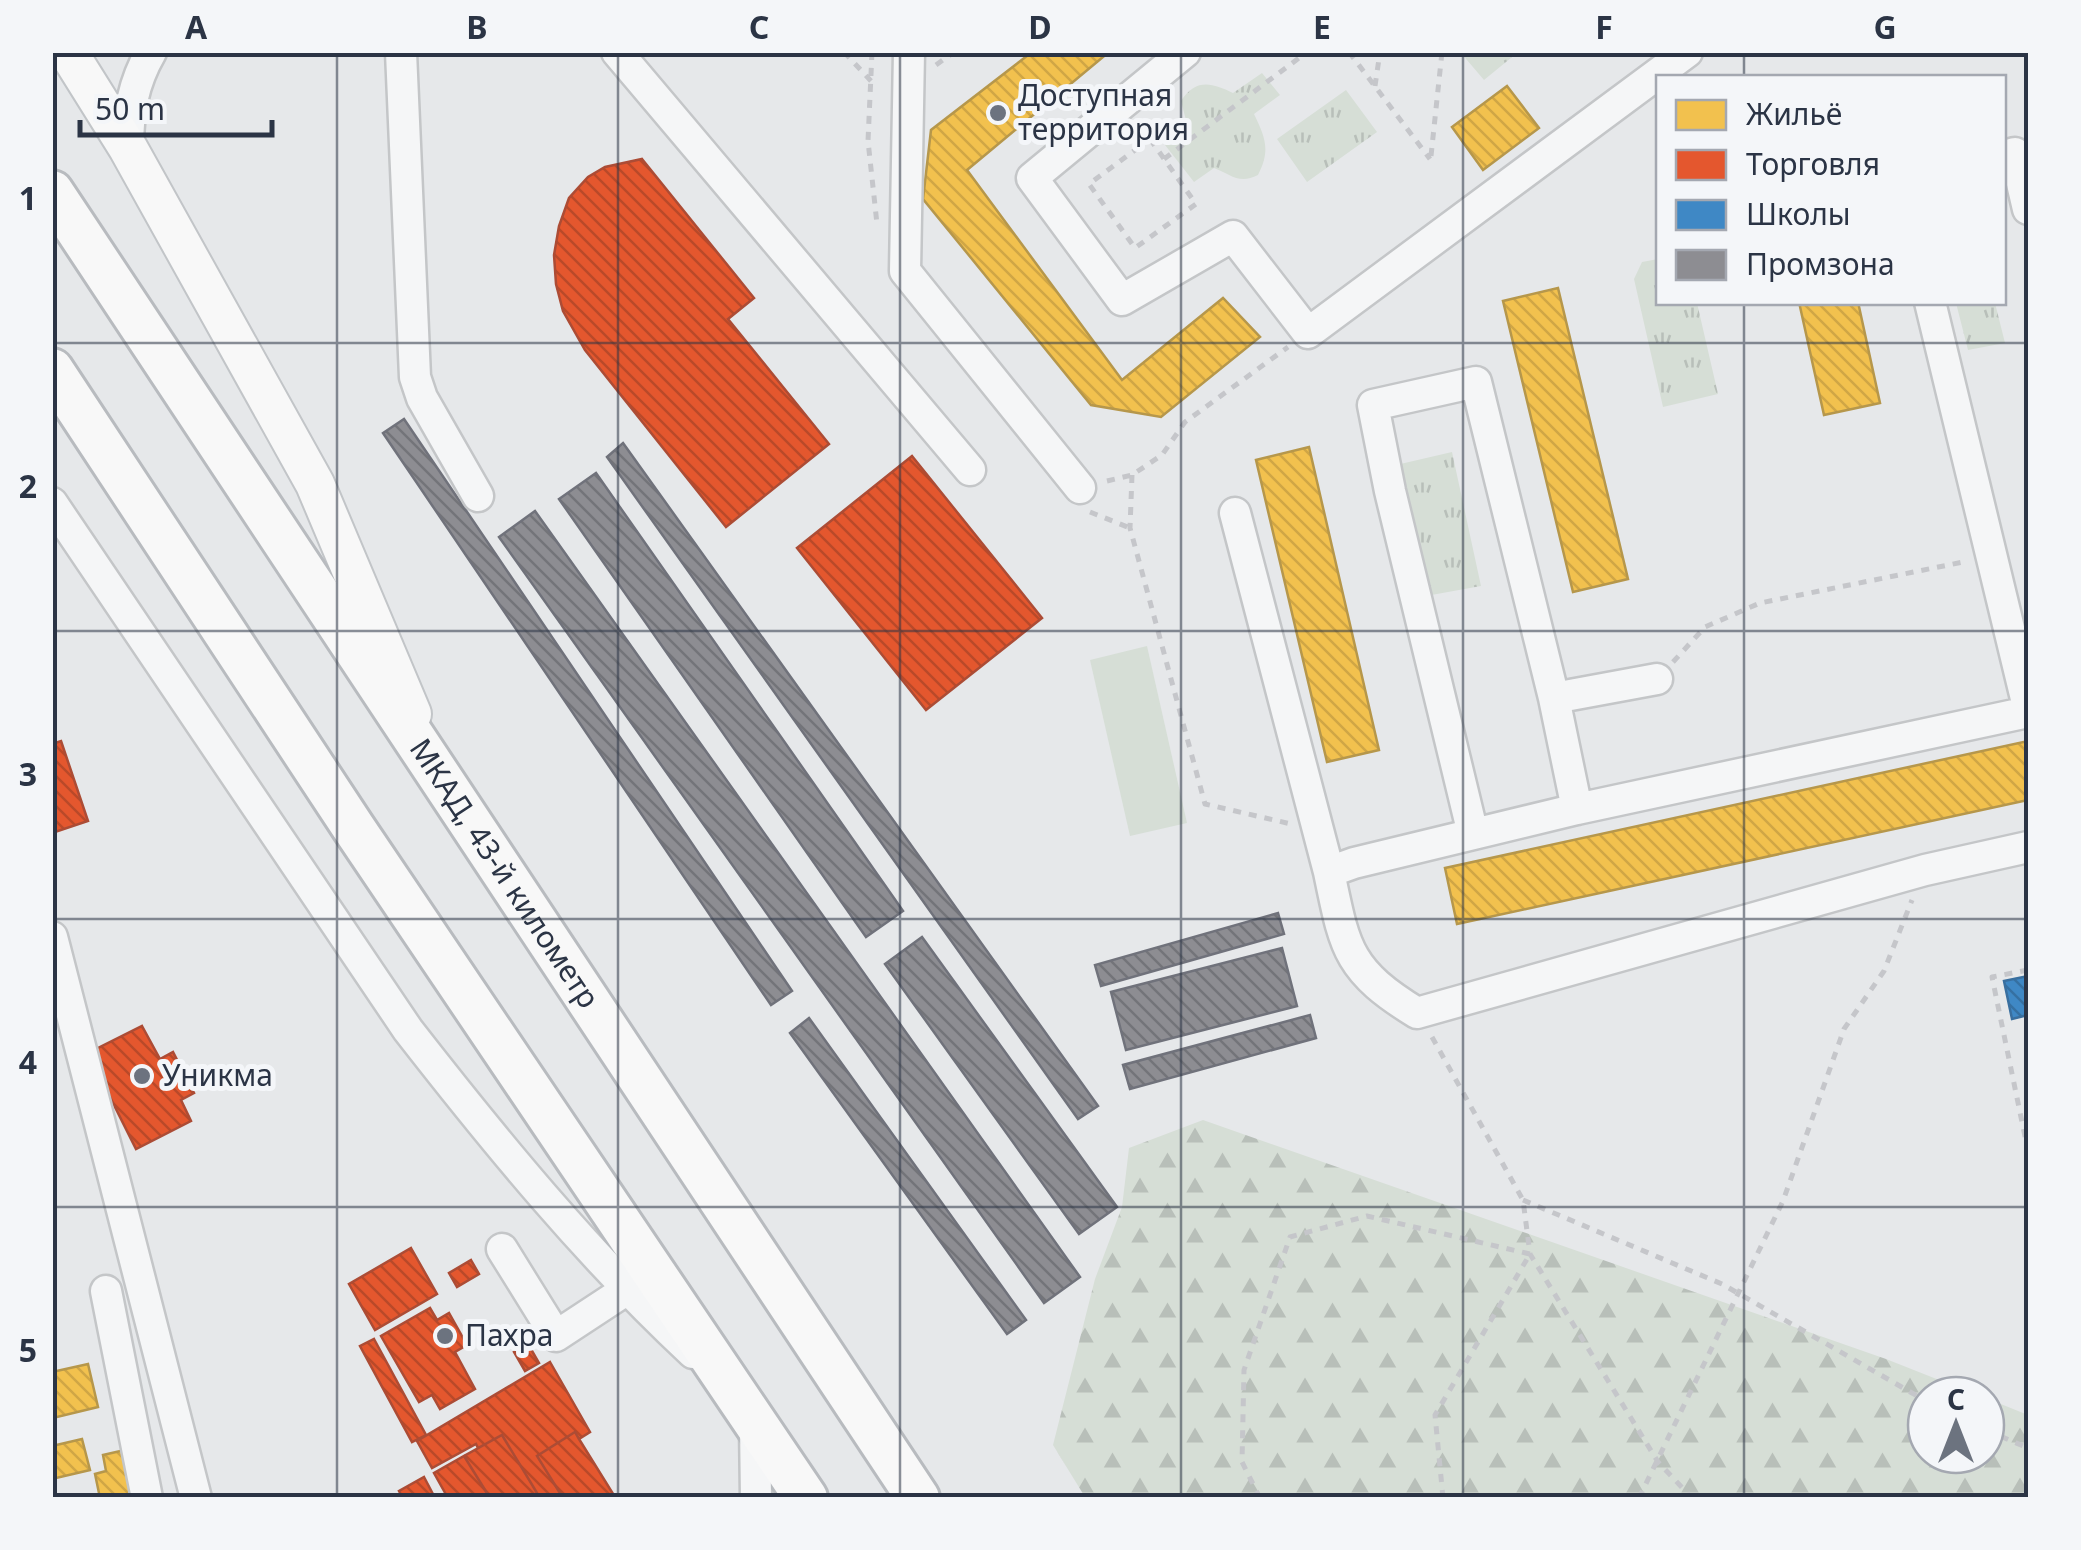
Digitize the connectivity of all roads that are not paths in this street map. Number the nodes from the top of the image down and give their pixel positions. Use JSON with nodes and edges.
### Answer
{"nodes":[{"id":1,"x":68,"y":52,"type":"edge"},
{"id":2,"x":151,"y":52,"type":"edge"},
{"id":3,"x":401,"y":52,"type":"edge"},
{"id":4,"x":616,"y":52,"type":"edge"},
{"id":5,"x":909,"y":52,"type":"edge"},
{"id":6,"x":1185,"y":52,"type":"edge"},
{"id":7,"x":1687,"y":52,"type":"edge"},
{"id":8,"x":128,"y":148,"type":"junction"},
{"id":9,"x":2006,"y":155,"type":"edge"},
{"id":10,"x":52,"y":192,"type":"edge"},
{"id":11,"x":2028,"y":210,"type":"edge"},
{"id":12,"x":1931,"y":305,"type":"edge"},
{"id":13,"x":52,"y":370,"type":"edge"},
{"id":14,"x":970,"y":470,"type":"dead end"},
{"id":15,"x":1080,"y":488,"type":"road end"},
{"id":16,"x":478,"y":496,"type":"dead end"},
{"id":17,"x":52,"y":502,"type":"edge"},
{"id":18,"x":1235,"y":512,"type":"dead end"},
{"id":19,"x":1657,"y":679,"type":"road end"},
{"id":20,"x":1554,"y":698,"type":"junction"},
{"id":21,"x":2028,"y":710,"type":"edge"},
{"id":22,"x":437,"y":772,"type":"junction"},
{"id":23,"x":1577,"y":809,"type":"junction"},
{"id":24,"x":1473,"y":834,"type":"junction"},
{"id":25,"x":2028,"y":848,"type":"edge"},
{"id":26,"x":1329,"y":872,"type":"junction"},
{"id":27,"x":52,"y":938,"type":"edge"},
{"id":28,"x":502,"y":1249,"type":"dead end"},
{"id":29,"x":626,"y":1290,"type":"junction"},
{"id":30,"x":106,"y":1292,"type":"dead end"},
{"id":31,"x":744,"y":1407,"type":"junction"},
{"id":32,"x":147,"y":1498,"type":"edge"},
{"id":33,"x":196,"y":1498,"type":"edge"},
{"id":34,"x":756,"y":1498,"type":"edge"},
{"id":35,"x":806,"y":1498,"type":"edge"},
{"id":36,"x":918,"y":1498,"type":"edge"}],
"edges":[{"from":1,"to":8,"type":"main road"},
{"from":2,"to":8,"type":"street"},
{"from":3,"to":16,"type":"street"},
{"from":4,"to":14,"type":"street"},
{"from":5,"to":15,"type":"street"},
{"from":6,"to":7,"type":"street"},
{"from":8,"to":22,"type":"main road"},
{"from":9,"to":11,"type":"street"},
{"from":10,"to":22,"type":"highway","name":"МКАД, 43-й километр"},
{"from":12,"to":21,"type":"street"},
{"from":13,"to":31,"type":"highway"},
{"from":17,"to":29,"type":"street"},
{"from":18,"to":26,"type":"street"},
{"from":19,"to":20,"type":"street"},
{"from":20,"to":23,"type":"street"},
{"from":20,"to":24,"type":"street"},
{"from":21,"to":23,"type":"street"},
{"from":22,"to":36,"type":"highway","name":"МКАД, 43-й километр"},
{"from":23,"to":24,"type":"street"},
{"from":24,"to":26,"type":"street"},
{"from":25,"to":26,"type":"street"},
{"from":27,"to":33,"type":"street"},
{"from":28,"to":29,"type":"street"},
{"from":29,"to":31,"type":"street"},
{"from":30,"to":32,"type":"street"},
{"from":31,"to":34,"type":"street"},
{"from":31,"to":35,"type":"highway"}]}
